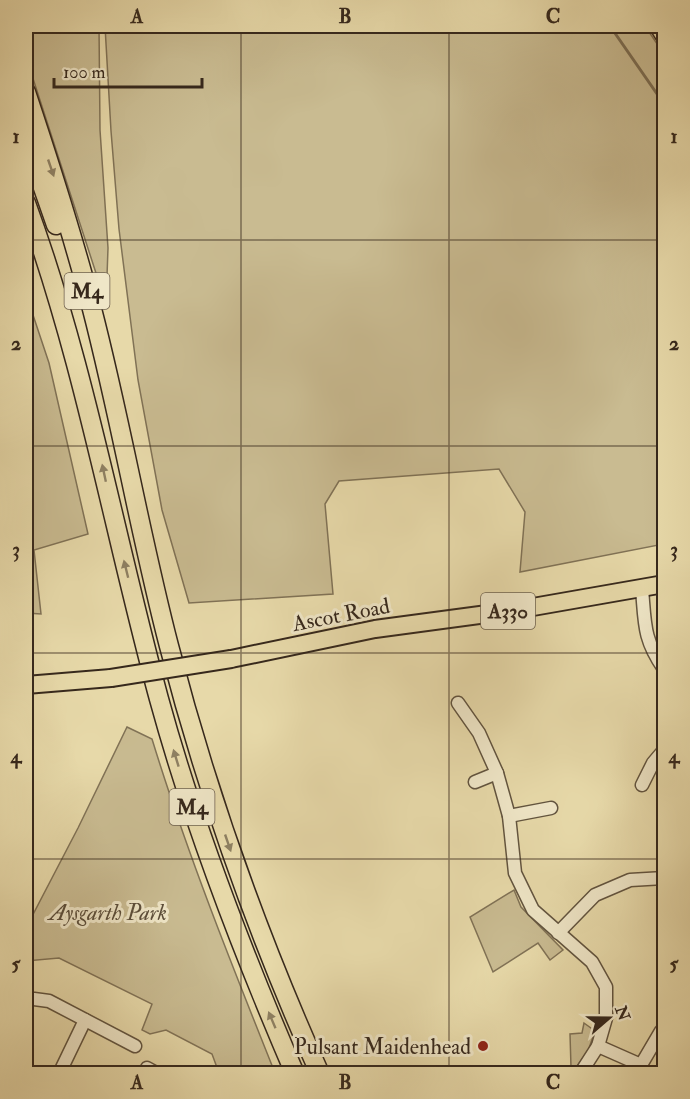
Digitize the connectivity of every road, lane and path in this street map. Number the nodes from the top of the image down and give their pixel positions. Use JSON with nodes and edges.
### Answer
{"nodes":[{"id":1,"x":659,"y":26,"type":"edge"},
{"id":2,"x":664,"y":34,"type":"edge"},
{"id":3,"x":26,"y":92,"type":"edge"},
{"id":4,"x":26,"y":139,"type":"edge"},
{"id":5,"x":26,"y":203,"type":"edge"},
{"id":6,"x":26,"y":237,"type":"edge"},
{"id":7,"x":67,"y":333,"type":"junction"},
{"id":8,"x":132,"y":494,"type":"junction"},
{"id":9,"x":664,"y":584,"type":"edge"},
{"id":10,"x":642,"y":589,"type":"junction"},
{"id":11,"x":664,"y":669,"type":"edge"},
{"id":12,"x":26,"y":685,"type":"edge"},
{"id":13,"x":465,"y":707,"type":"dead end"},
{"id":14,"x":664,"y":750,"type":"edge"},
{"id":15,"x":497,"y":773,"type":"junction"},
{"id":16,"x":475,"y":782,"type":"dead end"},
{"id":17,"x":642,"y":785,"type":"dead end"},
{"id":18,"x":551,"y":808,"type":"dead end"},
{"id":19,"x":509,"y":816,"type":"junction"},
{"id":20,"x":664,"y":878,"type":"edge"},
{"id":21,"x":558,"y":933,"type":"junction"},
{"id":22,"x":34,"y":999,"type":"dead end"},
{"id":23,"x":85,"y":1020,"type":"junction"},
{"id":24,"x":661,"y":1031,"type":"dead end"},
{"id":25,"x":135,"y":1046,"type":"dead end"},
{"id":26,"x":598,"y":1046,"type":"junction"},
{"id":27,"x":640,"y":1069,"type":"edge"},
{"id":28,"x":59,"y":1074,"type":"edge"},
{"id":29,"x":295,"y":1074,"type":"edge"},
{"id":30,"x":320,"y":1074,"type":"edge"},
{"id":31,"x":580,"y":1074,"type":"edge"}],
"edges":[{"from":1,"to":2,"type":"highway"},
{"from":3,"to":8,"type":"highway","number":"M4","one_way":true},
{"from":4,"to":8,"type":"highway","number":"M4"},
{"from":5,"to":7,"type":"highway","number":"M4"},
{"from":6,"to":7,"type":"highway","number":"M4"},
{"from":29,"to":7,"type":"highway","number":"M4","one_way":true},
{"from":8,"to":30,"type":"highway","number":"M4","one_way":true},
{"from":9,"to":10,"type":"main road","name":"Ascot Road","number":"A330"},
{"from":10,"to":11,"type":"street"},
{"from":10,"to":12,"type":"main road","name":"Ascot Road","number":"A330","bridge":true},
{"from":13,"to":15,"type":"street"},
{"from":14,"to":17,"type":"street"},
{"from":15,"to":16,"type":"street"},
{"from":15,"to":19,"type":"street"},
{"from":18,"to":19,"type":"street"},
{"from":19,"to":21,"type":"street"},
{"from":20,"to":21,"type":"street"},
{"from":21,"to":26,"type":"street"},
{"from":22,"to":23,"type":"street"},
{"from":23,"to":25,"type":"street"},
{"from":23,"to":28,"type":"street"},
{"from":24,"to":27,"type":"street"},
{"from":26,"to":27,"type":"street"},
{"from":26,"to":31,"type":"street"}]}
